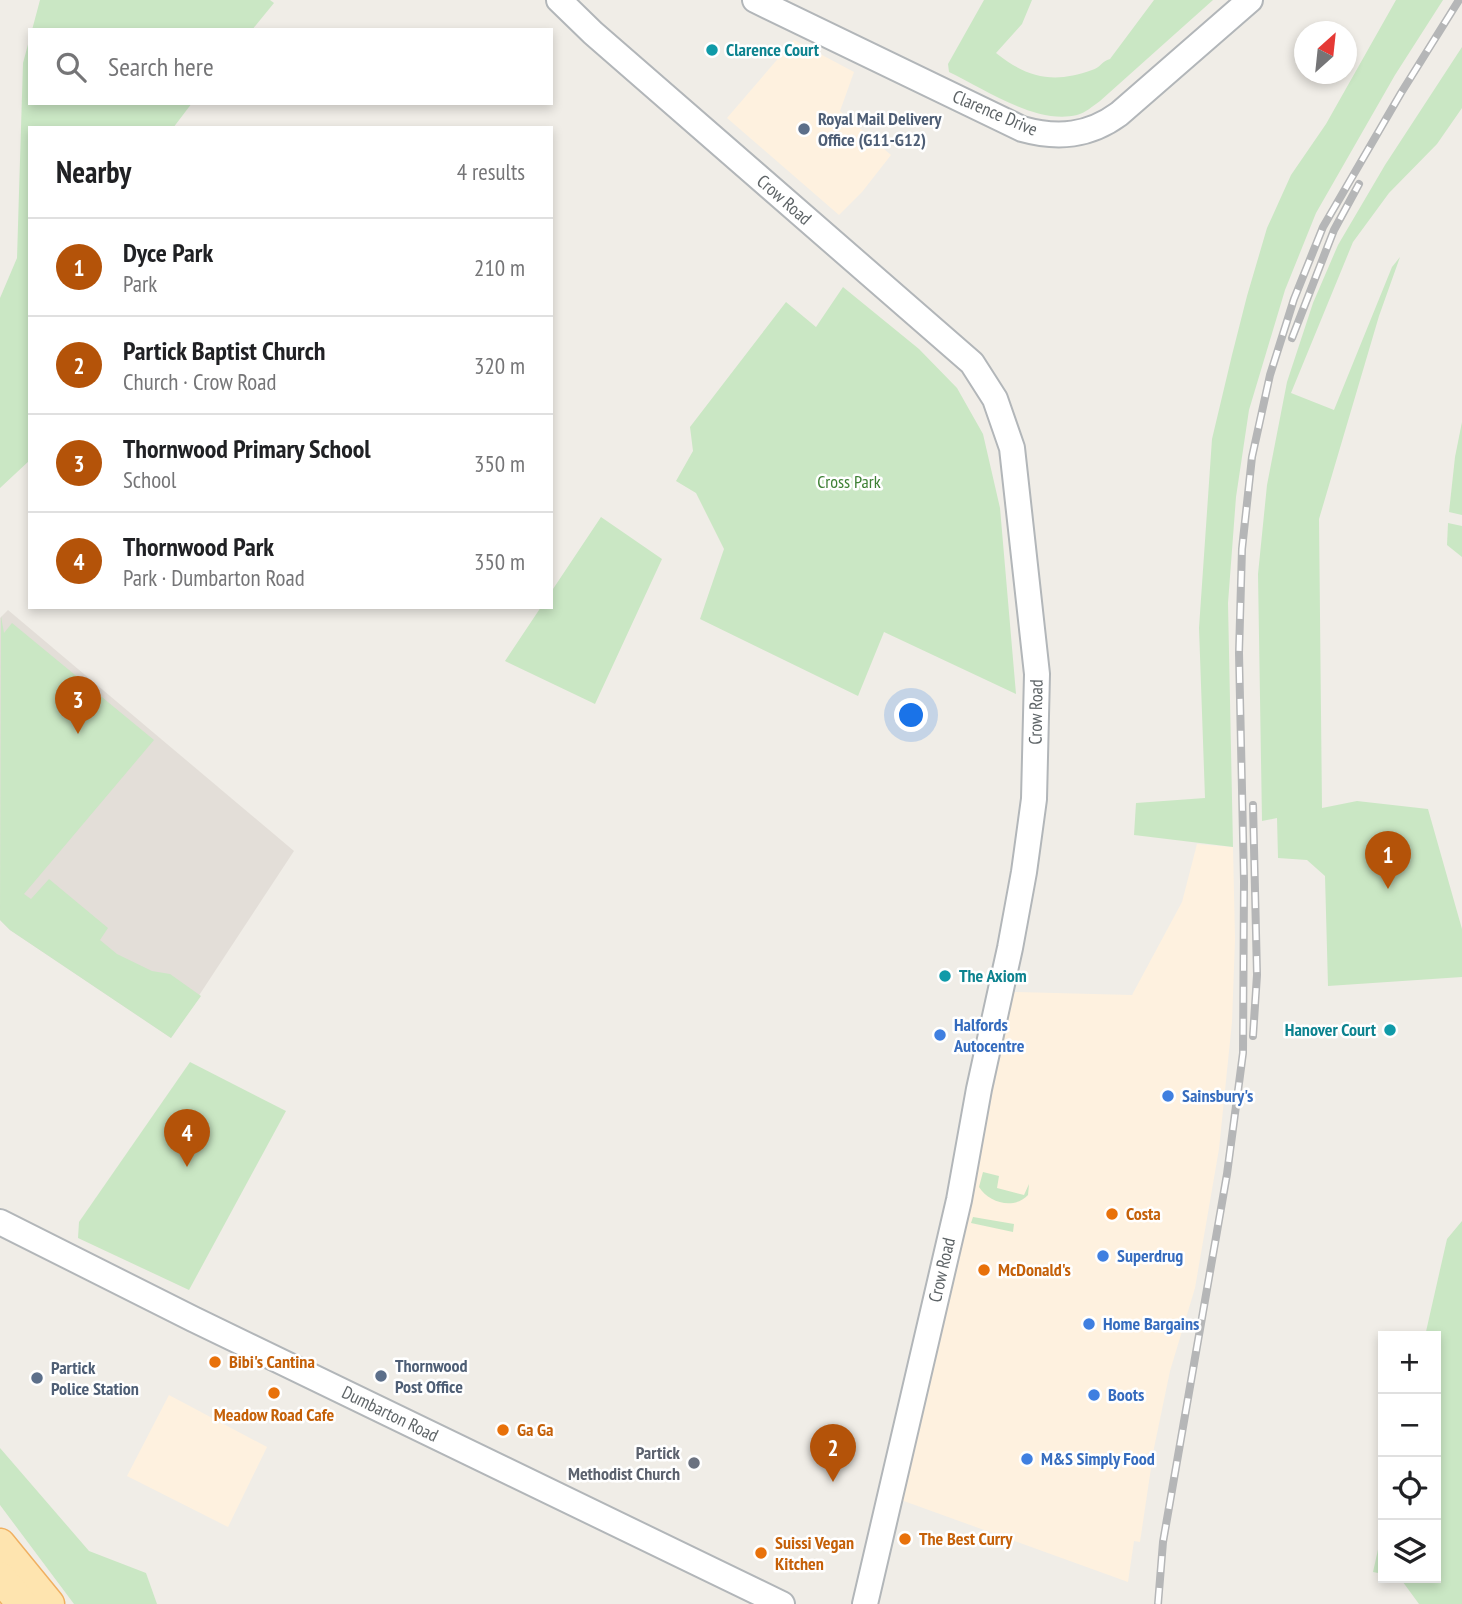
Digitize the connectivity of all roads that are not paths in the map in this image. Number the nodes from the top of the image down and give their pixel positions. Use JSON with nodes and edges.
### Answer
{"nodes":[{"id":1,"x":559,"y":0,"type":"edge"},
{"id":2,"x":755,"y":0,"type":"edge"},
{"id":3,"x":1250,"y":0,"type":"edge"},
{"id":4,"x":0,"y":1222,"type":"edge"},
{"id":5,"x":0,"y":1528,"type":"edge"},
{"id":6,"x":0,"y":1544,"type":"edge"},
{"id":7,"x":0,"y":1577,"type":"edge"},
{"id":8,"x":36,"y":1599,"type":"edge"},
{"id":9,"x":782,"y":1604,"type":"edge"},
{"id":10,"x":865,"y":1604,"type":"edge"}],
"edges":[{"from":1,"to":10,"type":"street","name":"Crow Road"},
{"from":2,"to":3,"type":"street","name":"Clarence Drive"},
{"from":4,"to":9,"type":"street","name":"Dumbarton Road"},
{"from":5,"to":8,"type":"main road"},
{"from":6,"to":8,"type":"main road"},
{"from":7,"to":8,"type":"main road"}]}
